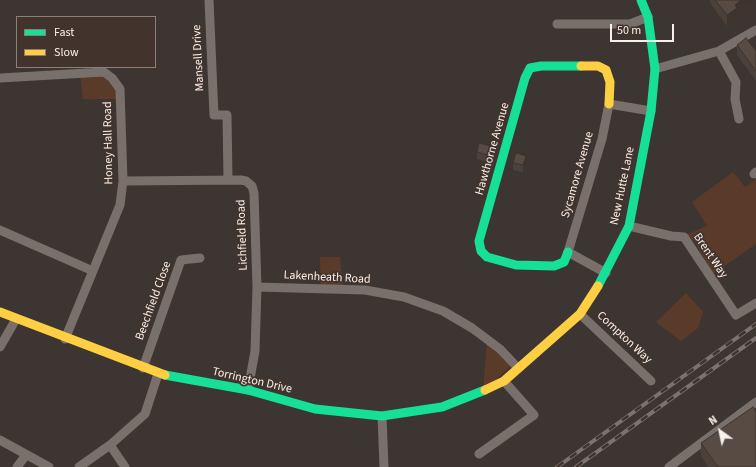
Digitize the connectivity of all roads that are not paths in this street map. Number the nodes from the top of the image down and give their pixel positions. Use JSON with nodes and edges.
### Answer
{"nodes":[{"id":1,"x":209,"y":0,"type":"edge"},
{"id":2,"x":641,"y":0,"type":"edge"},
{"id":3,"x":648,"y":18,"type":"junction"},
{"id":4,"x":557,"y":24,"type":"dead end"},
{"id":5,"x":756,"y":30,"type":"edge"},
{"id":6,"x":719,"y":51,"type":"junction"},
{"id":7,"x":655,"y":69,"type":"junction"},
{"id":8,"x":0,"y":78,"type":"edge"},
{"id":9,"x":609,"y":104,"type":"junction"},
{"id":10,"x":651,"y":111,"type":"junction"},
{"id":11,"x":739,"y":118,"type":"dead end"},
{"id":12,"x":228,"y":180,"type":"junction"},
{"id":13,"x":123,"y":181,"type":"junction"},
{"id":14,"x":629,"y":226,"type":"junction"},
{"id":15,"x":0,"y":230,"type":"edge"},
{"id":16,"x":568,"y":252,"type":"junction"},
{"id":17,"x":200,"y":258,"type":"dead end"},
{"id":18,"x":93,"y":271,"type":"junction"},
{"id":19,"x":606,"y":273,"type":"junction"},
{"id":20,"x":257,"y":287,"type":"junction"},
{"id":21,"x":756,"y":303,"type":"edge"},
{"id":22,"x":0,"y":312,"type":"edge"},
{"id":23,"x":580,"y":314,"type":"junction"},
{"id":24,"x":16,"y":319,"type":"junction"},
{"id":25,"x":65,"y":339,"type":"junction"},
{"id":26,"x":0,"y":347,"type":"edge"},
{"id":27,"x":143,"y":368,"type":"junction"},
{"id":28,"x":518,"y":368,"type":"junction"},
{"id":29,"x":158,"y":374,"type":"junction"},
{"id":30,"x":504,"y":380,"type":"junction"},
{"id":31,"x":651,"y":381,"type":"dead end"},
{"id":32,"x":248,"y":390,"type":"junction"},
{"id":33,"x":756,"y":402,"type":"edge"},
{"id":34,"x":382,"y":416,"type":"junction"},
{"id":35,"x":0,"y":440,"type":"edge"},
{"id":36,"x":110,"y":445,"type":"junction"},
{"id":37,"x":479,"y":454,"type":"dead end"},
{"id":38,"x":26,"y":455,"type":"junction"},
{"id":39,"x":17,"y":467,"type":"edge"},
{"id":40,"x":49,"y":467,"type":"edge"},
{"id":41,"x":79,"y":467,"type":"edge"},
{"id":42,"x":125,"y":467,"type":"edge"},
{"id":43,"x":384,"y":467,"type":"edge"},
{"id":44,"x":669,"y":467,"type":"edge"}],
"edges":[{"from":1,"to":12,"type":"street","name":"Mansell Drive"},
{"from":2,"to":3,"type":"street","name":"New Hutte Lane"},
{"from":3,"to":4,"type":"street"},
{"from":3,"to":7,"type":"street","name":"New Hutte Lane"},
{"from":5,"to":6,"type":"street"},
{"from":6,"to":7,"type":"street"},
{"from":6,"to":11,"type":"street"},
{"from":7,"to":10,"type":"street","name":"New Hutte Lane"},
{"from":8,"to":13,"type":"street","name":"Honey Hall Road"},
{"from":9,"to":10,"type":"street"},
{"from":9,"to":16,"type":"street","name":"Sycamore Avenue"},
{"from":9,"to":16,"type":"street","name":"Hawthorne Avenue"},
{"from":10,"to":14,"type":"street","name":"New Hutte Lane"},
{"from":12,"to":13,"type":"street","name":"Lichfield Road"},
{"from":12,"to":20,"type":"street","name":"Lichfield Road"},
{"from":13,"to":18,"type":"street","name":"Honey Hall Road"},
{"from":14,"to":19,"type":"street","name":"New Hutte Lane"},
{"from":14,"to":21,"type":"street","name":"Brent Way"},
{"from":15,"to":18,"type":"street"},
{"from":16,"to":19,"type":"street"},
{"from":17,"to":27,"type":"street","name":"Beechfield Close"},
{"from":18,"to":25,"type":"street","name":"Honey Hall Road"},
{"from":19,"to":23,"type":"street","name":"New Hutte Lane"},
{"from":20,"to":28,"type":"street","name":"Lakenheath Road"},
{"from":20,"to":32,"type":"street","name":"Lichfield Road"},
{"from":22,"to":24,"type":"street","name":"Torrington Drive"},
{"from":23,"to":28,"type":"street","name":"New Hutte Lane"},
{"from":23,"to":31,"type":"street","name":"Compton Way"},
{"from":24,"to":25,"type":"street","name":"Torrington Drive"},
{"from":24,"to":26,"type":"street"},
{"from":25,"to":27,"type":"street","name":"Torrington Drive"},
{"from":27,"to":29,"type":"street","name":"Torrington Drive"},
{"from":28,"to":30,"type":"street","name":"New Hutte Lane"},
{"from":29,"to":32,"type":"street","name":"Torrington Drive"},
{"from":29,"to":36,"type":"street"},
{"from":30,"to":34,"type":"street","name":"Torrington Drive"},
{"from":30,"to":37,"type":"street"},
{"from":32,"to":34,"type":"street","name":"Torrington Drive"},
{"from":33,"to":44,"type":"street"},
{"from":34,"to":43,"type":"street"},
{"from":35,"to":38,"type":"street"},
{"from":36,"to":41,"type":"street"},
{"from":36,"to":42,"type":"street"},
{"from":38,"to":39,"type":"street"},
{"from":38,"to":40,"type":"street"}]}
